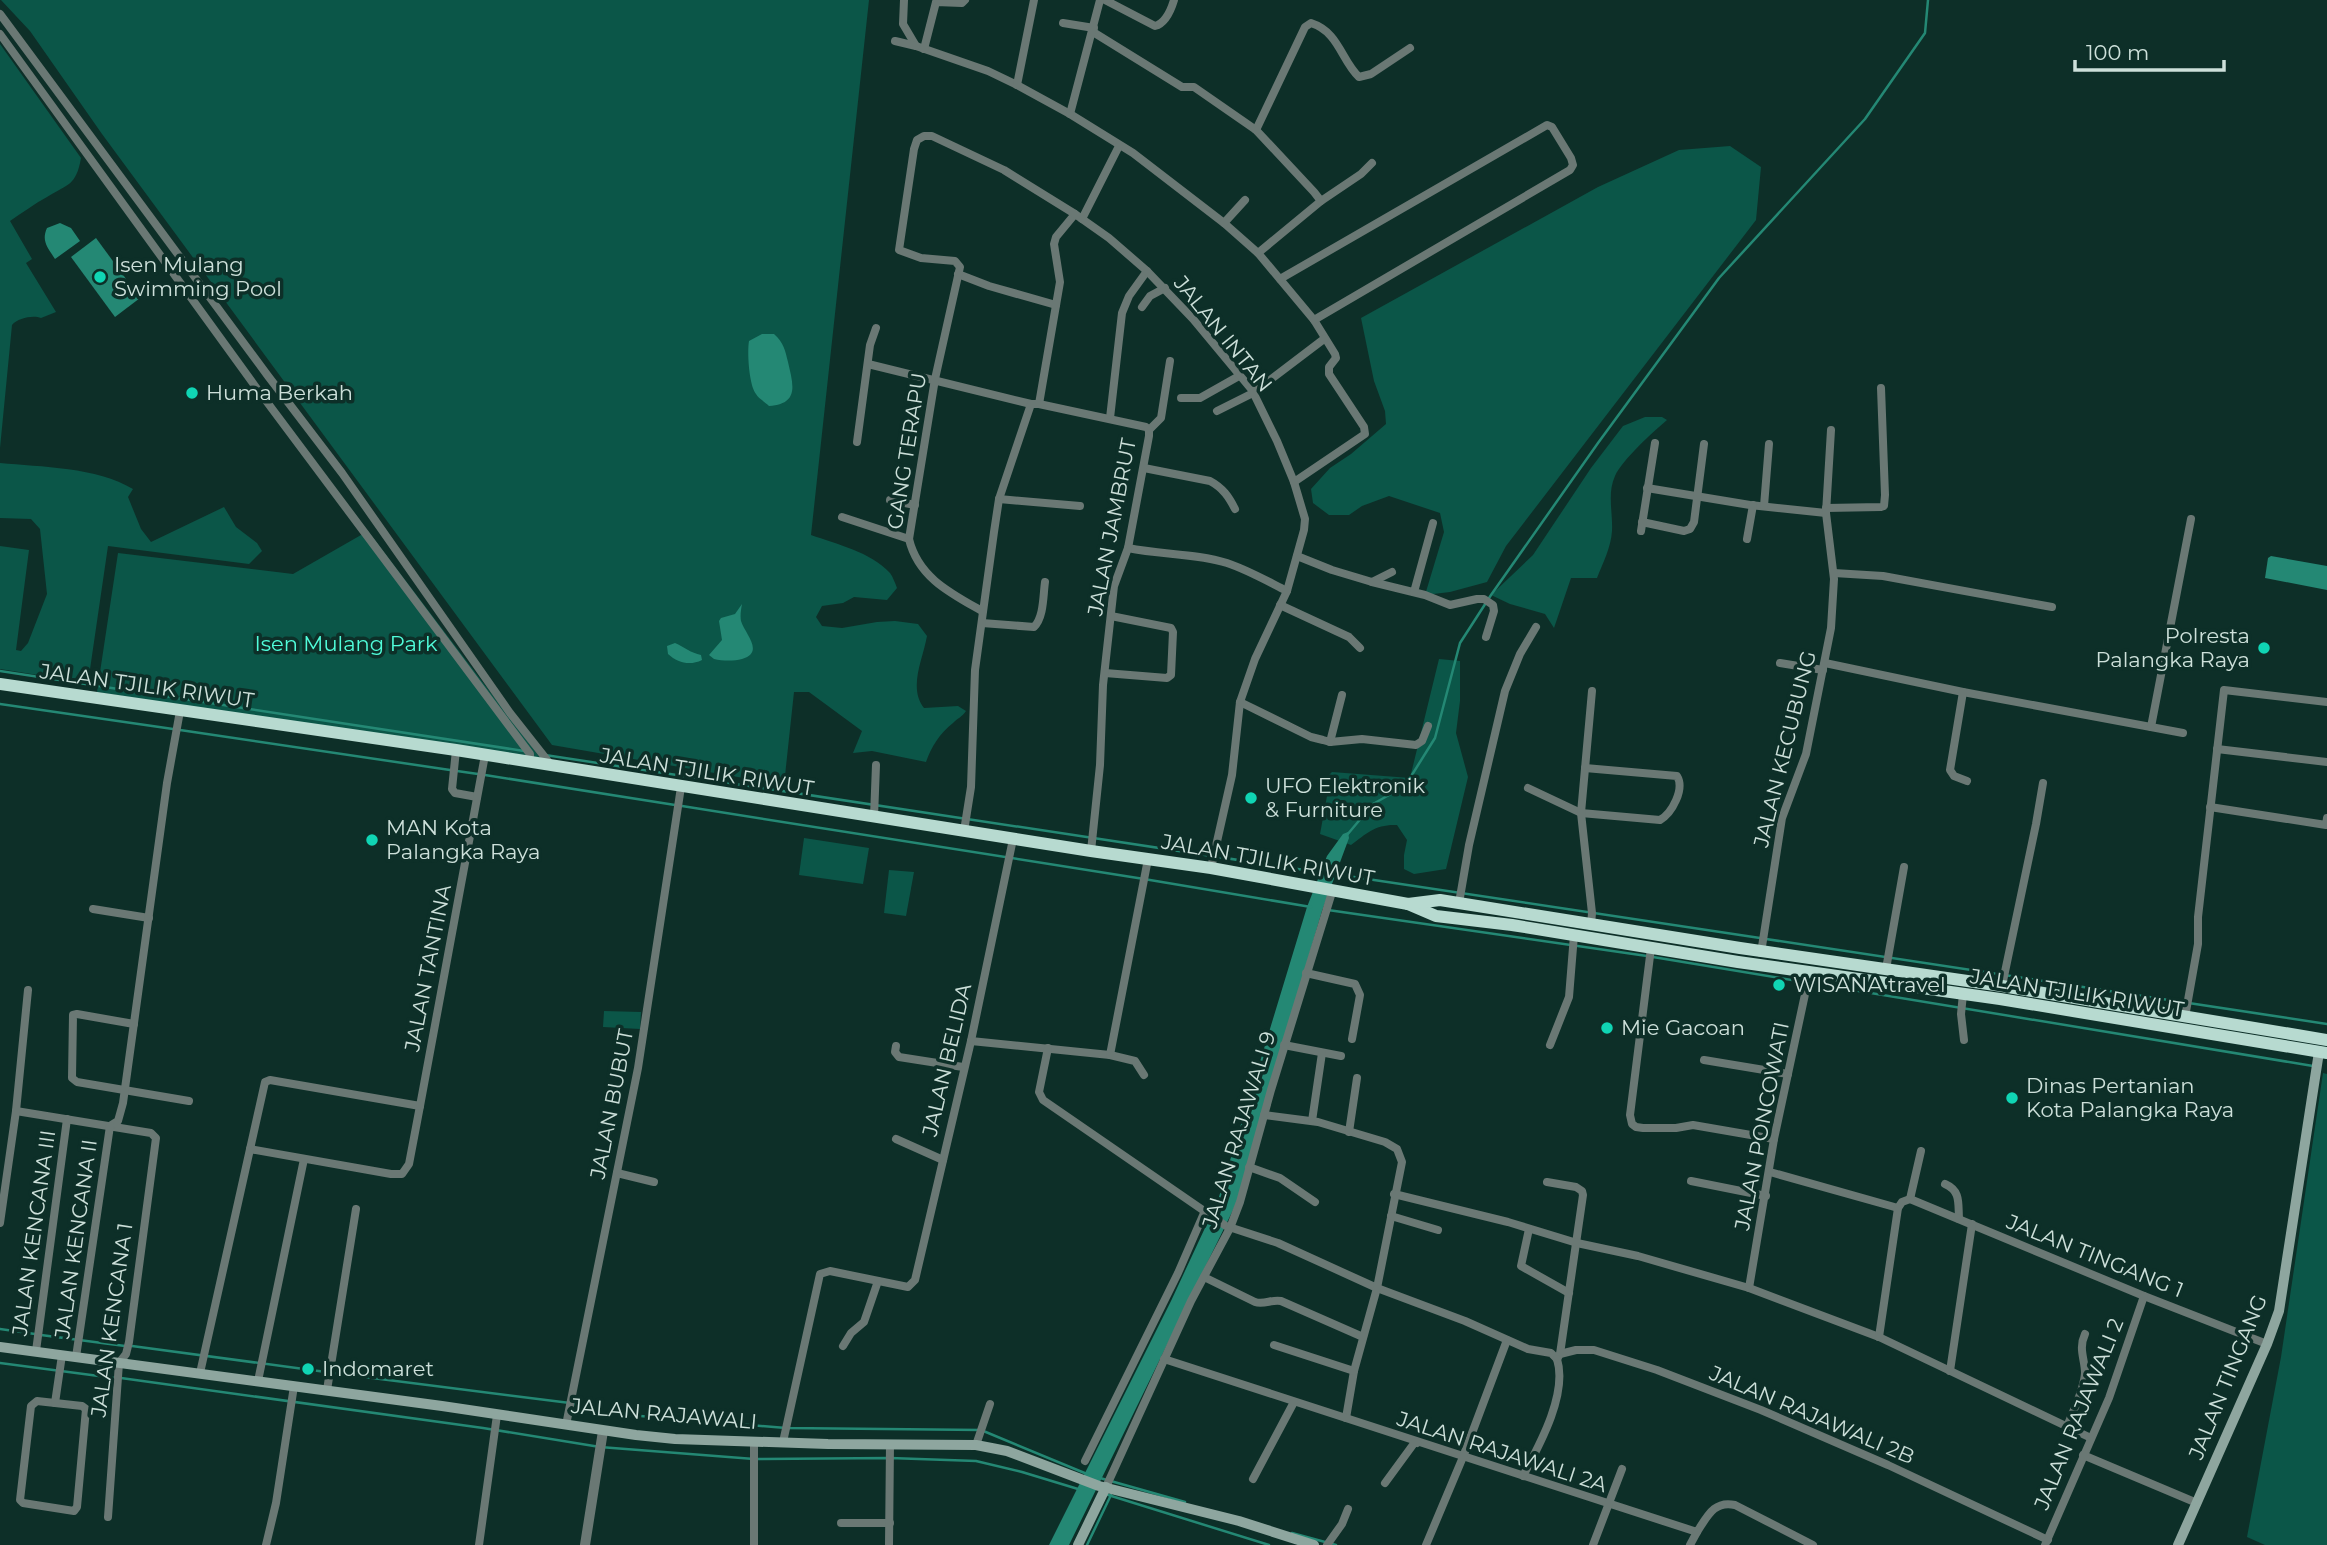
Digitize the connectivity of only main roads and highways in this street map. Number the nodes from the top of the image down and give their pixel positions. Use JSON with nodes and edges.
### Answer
{"nodes":[{"id":1,"x":0,"y":684,"type":"edge"},
{"id":2,"x":1408,"y":904,"type":"junction"},
{"id":3,"x":2187,"y":1021,"type":"junction"},
{"id":4,"x":2327,"y":1040,"type":"edge"},
{"id":5,"x":2323,"y":1053,"type":"edge"},
{"id":6,"x":0,"y":1347,"type":"edge"},
{"id":7,"x":1102,"y":1487,"type":"junction"},
{"id":8,"x":1290,"y":1542,"type":"edge"},
{"id":9,"x":1078,"y":1545,"type":"edge"},
{"id":10,"x":1314,"y":1545,"type":"edge"},
{"id":11,"x":2178,"y":1545,"type":"edge"}],
"edges":[{"from":1,"to":2,"type":"highway","name":"JALAN TJILIK RIWUT"},
{"from":2,"to":3,"type":"highway","name":"JALAN TJILIK RIWUT"},
{"from":2,"to":3,"type":"highway","name":"JALAN TJILIK RIWUT"},
{"from":3,"to":4,"type":"highway","name":"JALAN TJILIK RIWUT"},
{"from":3,"to":5,"type":"highway","name":"JALAN TJILIK RIWUT"},
{"from":5,"to":11,"type":"main road","name":"JALAN TINGANG"},
{"from":6,"to":7,"type":"main road","name":"JALAN RAJAWALI"},
{"from":7,"to":8,"type":"main road","name":"JALAN RAJAWALI"},
{"from":7,"to":9,"type":"main road"},
{"from":8,"to":10,"type":"main road","name":"JALAN RAJAWALI"}]}
